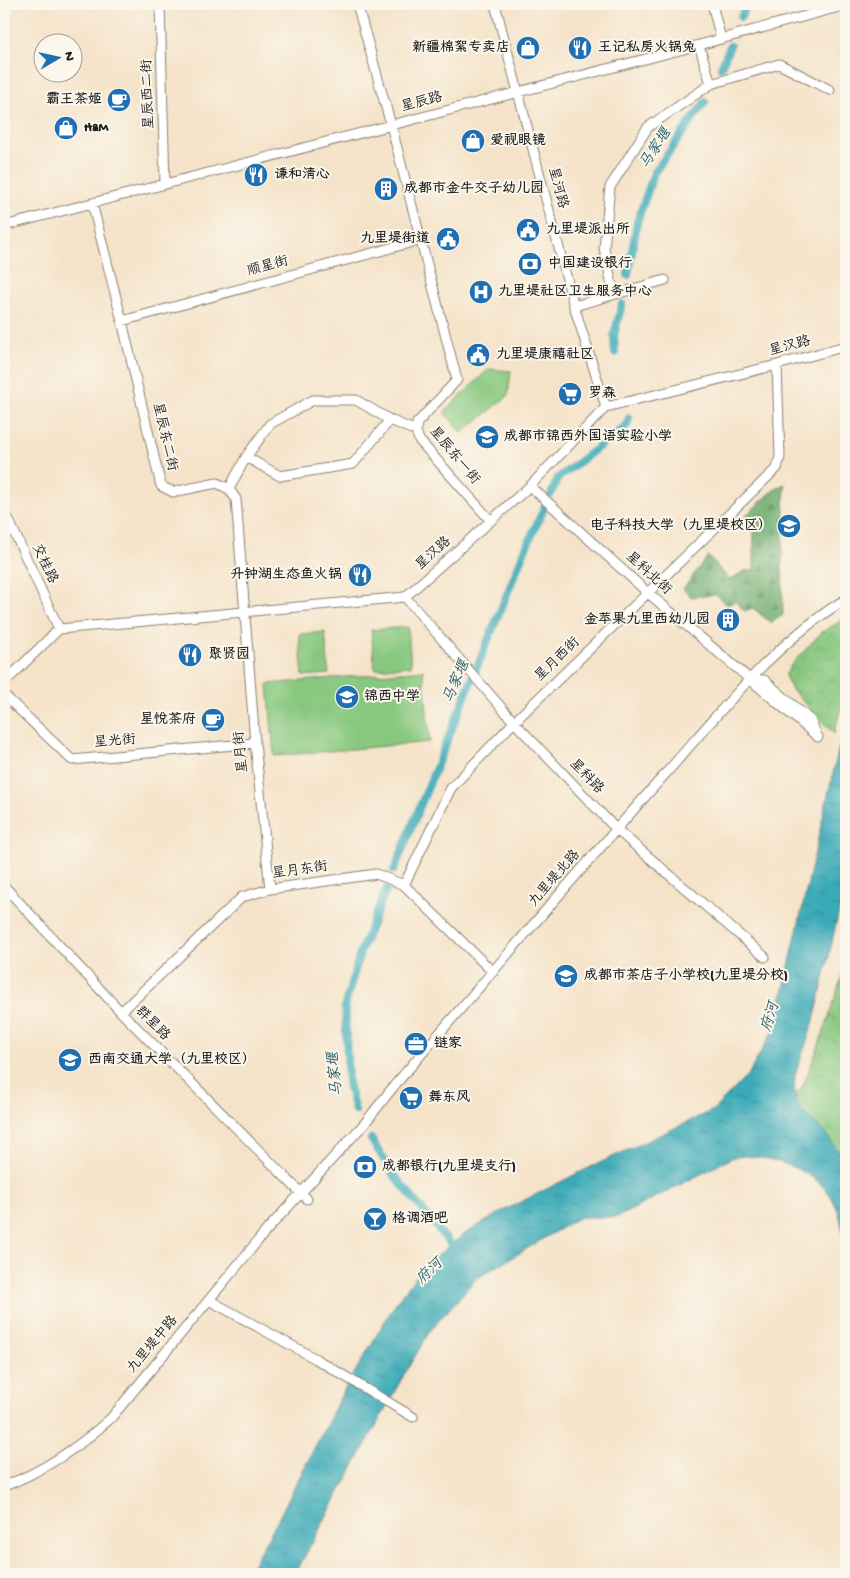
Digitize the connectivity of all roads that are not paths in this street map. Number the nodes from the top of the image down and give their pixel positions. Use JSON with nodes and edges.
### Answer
{"nodes":[{"id":1,"x":160,"y":4,"type":"edge"},
{"id":2,"x":357,"y":4,"type":"edge"},
{"id":3,"x":496,"y":4,"type":"edge"},
{"id":4,"x":712,"y":4,"type":"edge"},
{"id":5,"x":846,"y":5,"type":"edge"},
{"id":6,"x":721,"y":39,"type":"junction"},
{"id":7,"x":699,"y":45,"type":"junction"},
{"id":8,"x":711,"y":84,"type":"junction"},
{"id":9,"x":830,"y":90,"type":"dead end"},
{"id":10,"x":518,"y":91,"type":"junction"},
{"id":11,"x":391,"y":125,"type":"junction"},
{"id":12,"x":165,"y":184,"type":"junction"},
{"id":13,"x":92,"y":203,"type":"junction"},
{"id":14,"x":4,"y":226,"type":"edge"},
{"id":15,"x":420,"y":240,"type":"junction"},
{"id":16,"x":665,"y":280,"type":"dead end"},
{"id":17,"x":614,"y":294,"type":"junction"},
{"id":18,"x":574,"y":306,"type":"junction"},
{"id":19,"x":122,"y":321,"type":"junction"},
{"id":20,"x":846,"y":346,"type":"edge"},
{"id":21,"x":777,"y":365,"type":"junction"},
{"id":22,"x":606,"y":407,"type":"junction"},
{"id":23,"x":390,"y":420,"type":"junction"},
{"id":24,"x":416,"y":431,"type":"junction"},
{"id":25,"x":246,"y":456,"type":"junction"},
{"id":26,"x":530,"y":486,"type":"junction"},
{"id":27,"x":229,"y":489,"type":"junction"},
{"id":28,"x":4,"y":510,"type":"edge"},
{"id":29,"x":491,"y":521,"type":"junction"},
{"id":30,"x":647,"y":592,"type":"junction"},
{"id":31,"x":405,"y":597,"type":"junction"},
{"id":32,"x":846,"y":599,"type":"edge"},
{"id":33,"x":244,"y":612,"type":"junction"},
{"id":34,"x":59,"y":629,"type":"junction"},
{"id":35,"x":750,"y":679,"type":"junction"},
{"id":36,"x":4,"y":683,"type":"edge"},
{"id":37,"x":4,"y":695,"type":"edge"},
{"id":38,"x":514,"y":722,"type":"junction"},
{"id":39,"x":255,"y":743,"type":"junction"},
{"id":40,"x":616,"y":830,"type":"junction"},
{"id":41,"x":404,"y":885,"type":"junction"},
{"id":42,"x":4,"y":886,"type":"edge"},
{"id":43,"x":270,"y":889,"type":"junction"},
{"id":44,"x":765,"y":957,"type":"dead end"},
{"id":45,"x":492,"y":972,"type":"junction"},
{"id":46,"x":121,"y":1012,"type":"junction"},
{"id":47,"x":304,"y":1196,"type":"junction"},
{"id":48,"x":209,"y":1300,"type":"junction"},
{"id":49,"x":411,"y":1415,"type":"dead end"},
{"id":50,"x":4,"y":1486,"type":"edge"}],
"edges":[{"from":1,"to":12,"type":"street","name":"星辰西二街"},
{"from":2,"to":11,"type":"street","name":"星辰东一街"},
{"from":3,"to":10,"type":"street","name":"星河路"},
{"from":4,"to":6,"type":"street"},
{"from":5,"to":6,"type":"street","name":"星辰路"},
{"from":6,"to":7,"type":"street","name":"星辰路"},
{"from":7,"to":8,"type":"street"},
{"from":7,"to":10,"type":"street","name":"星辰路"},
{"from":8,"to":9,"type":"street"},
{"from":8,"to":17,"type":"street"},
{"from":10,"to":11,"type":"street","name":"星辰路"},
{"from":10,"to":18,"type":"street","name":"星河路"},
{"from":11,"to":12,"type":"street","name":"星辰路"},
{"from":11,"to":15,"type":"street","name":"星辰东一街"},
{"from":12,"to":13,"type":"street","name":"星辰路"},
{"from":13,"to":14,"type":"street","name":"星辰路"},
{"from":13,"to":19,"type":"street","name":"星辰东二街"},
{"from":15,"to":19,"type":"street","name":"顺星街"},
{"from":15,"to":24,"type":"street","name":"星辰东一街"},
{"from":16,"to":17,"type":"street"},
{"from":17,"to":18,"type":"street"},
{"from":18,"to":22,"type":"street","name":"星河路"},
{"from":19,"to":27,"type":"street","name":"星辰东二街"},
{"from":20,"to":21,"type":"street","name":"星汉路"},
{"from":21,"to":22,"type":"street","name":"星汉路"},
{"from":21,"to":30,"type":"street","name":"星月西街"},
{"from":22,"to":26,"type":"street","name":"星汉路"},
{"from":23,"to":24,"type":"street"},
{"from":23,"to":25,"type":"street"},
{"from":23,"to":25,"type":"street"},
{"from":24,"to":29,"type":"street","name":"星辰东一街"},
{"from":25,"to":27,"type":"street"},
{"from":26,"to":29,"type":"street","name":"星汉路"},
{"from":26,"to":30,"type":"street","name":"星科北街"},
{"from":27,"to":33,"type":"street"},
{"from":28,"to":34,"type":"street","name":"交桂路"},
{"from":29,"to":31,"type":"street","name":"星汉路"},
{"from":30,"to":35,"type":"street","name":"星科北街"},
{"from":30,"to":38,"type":"street","name":"星月西街"},
{"from":31,"to":33,"type":"street"},
{"from":31,"to":38,"type":"street","name":"星科路"},
{"from":32,"to":35,"type":"street","name":"九里堤北路"},
{"from":33,"to":34,"type":"street"},
{"from":33,"to":39,"type":"street","name":"星月街"},
{"from":34,"to":36,"type":"street"},
{"from":35,"to":35,"type":"street","name":"星科北街"},
{"from":35,"to":40,"type":"street","name":"九里堤北路"},
{"from":37,"to":39,"type":"street","name":"星光街"},
{"from":38,"to":40,"type":"street","name":"星科路"},
{"from":38,"to":41,"type":"street","name":"星月西街"},
{"from":39,"to":43,"type":"street","name":"星月街"},
{"from":40,"to":44,"type":"street","name":"星科路"},
{"from":40,"to":45,"type":"street","name":"九里堤北路"},
{"from":41,"to":43,"type":"street","name":"星月东街"},
{"from":41,"to":45,"type":"street","name":"星月东街"},
{"from":42,"to":46,"type":"street","name":"群星路"},
{"from":43,"to":46,"type":"street","name":"星月东街"},
{"from":45,"to":47,"type":"street","name":"九里堤北路"},
{"from":46,"to":47,"type":"street","name":"群星路"},
{"from":47,"to":48,"type":"street","name":"九里堤中路"},
{"from":48,"to":49,"type":"street"},
{"from":48,"to":50,"type":"street","name":"九里堤中路"}]}
